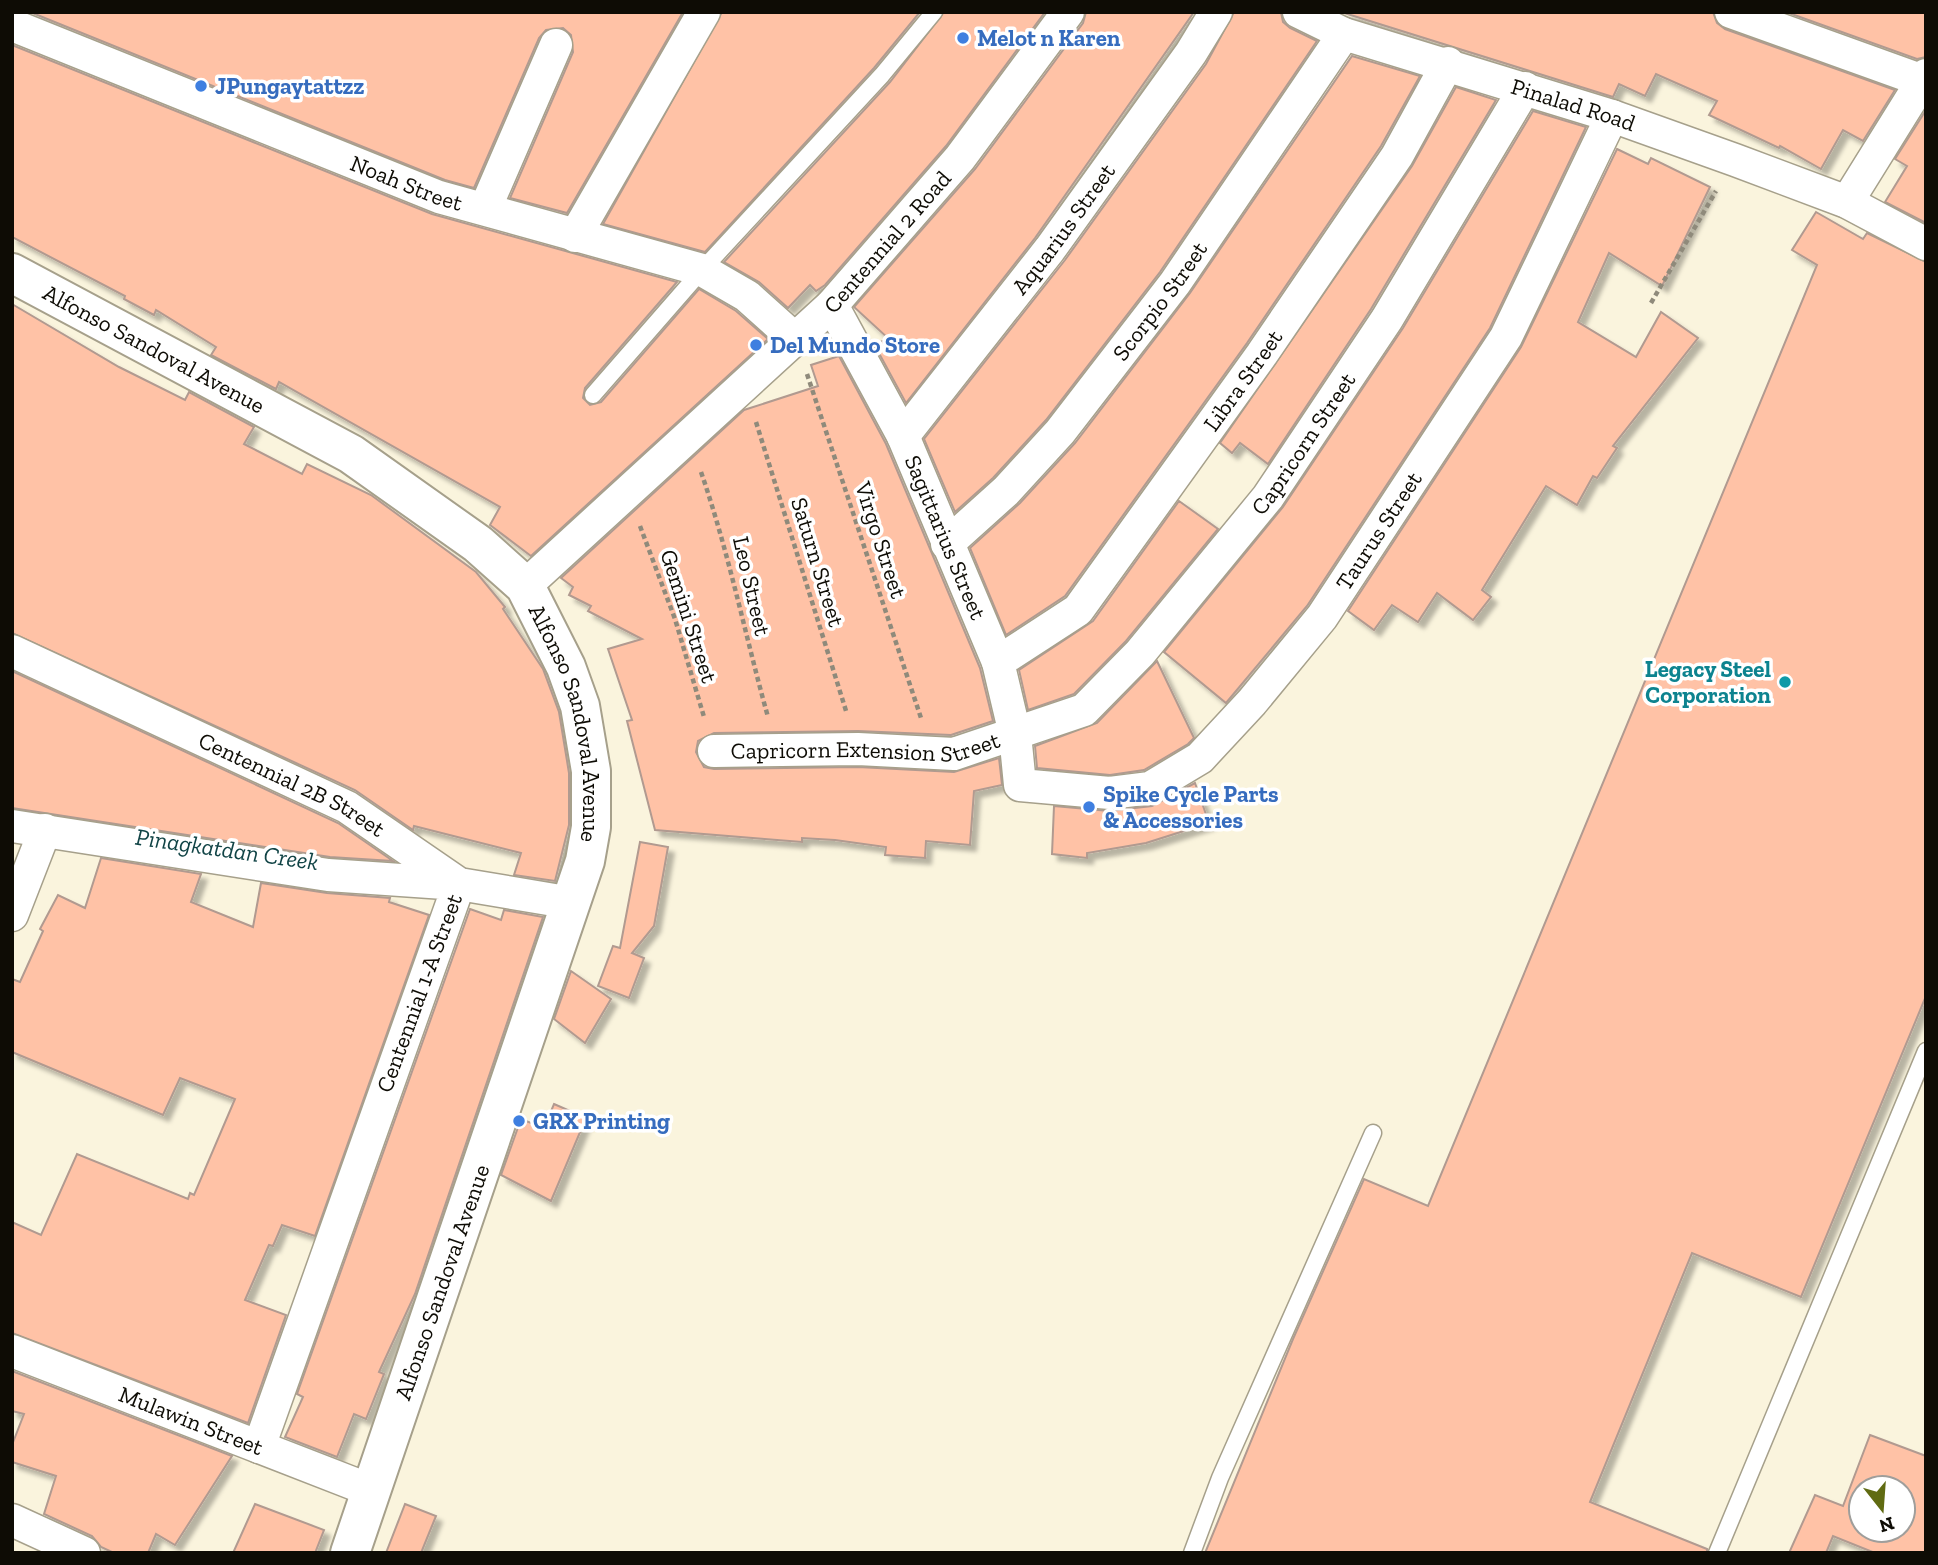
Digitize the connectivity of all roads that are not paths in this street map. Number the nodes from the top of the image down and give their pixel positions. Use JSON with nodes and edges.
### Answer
{"nodes":[{"id":1,"x":704,"y":12,"type":"edge"},
{"id":2,"x":934,"y":12,"type":"edge"},
{"id":3,"x":1068,"y":12,"type":"edge"},
{"id":4,"x":1216,"y":12,"type":"edge"},
{"id":5,"x":1299,"y":12,"type":"edge"},
{"id":6,"x":1731,"y":12,"type":"edge"},
{"id":7,"x":12,"y":25,"type":"edge"},
{"id":8,"x":1344,"y":34,"type":"junction"},
{"id":9,"x":556,"y":46,"type":"dead end"},
{"id":10,"x":1448,"y":63,"type":"junction"},
{"id":11,"x":1925,"y":79,"type":"edge"},
{"id":12,"x":1525,"y":88,"type":"junction"},
{"id":13,"x":1612,"y":116,"type":"junction"},
{"id":14,"x":1847,"y":202,"type":"junction"},
{"id":15,"x":485,"y":209,"type":"junction"},
{"id":16,"x":575,"y":236,"type":"junction"},
{"id":17,"x":1926,"y":244,"type":"edge"},
{"id":18,"x":702,"y":270,"type":"junction"},
{"id":19,"x":12,"y":273,"type":"edge"},
{"id":20,"x":832,"y":304,"type":"junction"},
{"id":21,"x":796,"y":340,"type":"junction"},
{"id":22,"x":593,"y":395,"type":"dead end"},
{"id":23,"x":903,"y":436,"type":"junction"},
{"id":24,"x":947,"y":544,"type":"junction"},
{"id":25,"x":525,"y":586,"type":"junction"},
{"id":26,"x":12,"y":651,"type":"edge"},
{"id":27,"x":998,"y":662,"type":"junction"},
{"id":28,"x":1014,"y":734,"type":"junction"},
{"id":29,"x":714,"y":751,"type":"road end"},
{"id":30,"x":1020,"y":785,"type":"joint"},
{"id":31,"x":12,"y":826,"type":"edge"},
{"id":32,"x":45,"y":830,"type":"junction"},
{"id":33,"x":459,"y":884,"type":"junction"},
{"id":34,"x":572,"y":903,"type":"junction"},
{"id":35,"x":12,"y":915,"type":"edge"},
{"id":36,"x":1926,"y":1051,"type":"edge"},
{"id":37,"x":1373,"y":1133,"type":"dead end"},
{"id":38,"x":12,"y":1351,"type":"edge"},
{"id":39,"x":259,"y":1447,"type":"junction"},
{"id":40,"x":370,"y":1490,"type":"junction"},
{"id":41,"x":12,"y":1520,"type":"edge"},
{"id":42,"x":84,"y":1553,"type":"edge"},
{"id":43,"x":350,"y":1553,"type":"edge"},
{"id":44,"x":1192,"y":1553,"type":"edge"},
{"id":45,"x":1717,"y":1553,"type":"edge"}],
"edges":[{"from":1,"to":16,"type":"street"},
{"from":2,"to":18,"type":"lane"},
{"from":3,"to":20,"type":"street","name":"Centennial 2 Road"},
{"from":4,"to":23,"type":"street","name":"Aquarius Street"},
{"from":5,"to":8,"type":"street","name":"Pinalad Road"},
{"from":6,"to":11,"type":"street"},
{"from":7,"to":15,"type":"street","name":"Noah Street"},
{"from":8,"to":10,"type":"street","name":"Pinalad Road"},
{"from":8,"to":24,"type":"street","name":"Scorpio Street"},
{"from":9,"to":15,"type":"street"},
{"from":10,"to":12,"type":"street","name":"Pinalad Road"},
{"from":10,"to":27,"type":"street","name":"Libra Street"},
{"from":11,"to":14,"type":"street"},
{"from":12,"to":13,"type":"street","name":"Pinalad Road"},
{"from":12,"to":28,"type":"street","name":"Capricorn Street"},
{"from":13,"to":14,"type":"street","name":"Pinalad Road"},
{"from":13,"to":30,"type":"street","name":"Taurus Street"},
{"from":14,"to":17,"type":"street","name":"Pinalad Road"},
{"from":15,"to":16,"type":"street","name":"Noah Street"},
{"from":16,"to":18,"type":"street","name":"Noah Street"},
{"from":18,"to":21,"type":"street","name":"Noah Street"},
{"from":18,"to":22,"type":"lane"},
{"from":19,"to":25,"type":"main road","name":"Alfonso Sandoval Avenue"},
{"from":20,"to":21,"type":"street","name":"Centennial 2 Road"},
{"from":20,"to":23,"type":"street","name":"Sagittarius Street"},
{"from":21,"to":25,"type":"street","name":"Centennial 2 Road"},
{"from":23,"to":24,"type":"street","name":"Sagittarius Street"},
{"from":24,"to":27,"type":"street","name":"Sagittarius Street"},
{"from":25,"to":34,"type":"main road","name":"Alfonso Sandoval Avenue"},
{"from":26,"to":33,"type":"street","name":"Centennial 2B Street"},
{"from":27,"to":28,"type":"street","name":"Sagittarius Street"},
{"from":28,"to":29,"type":"street","name":"Capricorn Extension Street"},
{"from":28,"to":30,"type":"street","name":"Sagittarius Street"},
{"from":31,"to":32,"type":"street","name":"Centennial 1-A Street"},
{"from":32,"to":33,"type":"street","name":"Centennial 1-A Street"},
{"from":32,"to":35,"type":"street"},
{"from":33,"to":34,"type":"street","name":"Centennial 2B Street"},
{"from":33,"to":39,"type":"street","name":"Centennial 1-A Street"},
{"from":34,"to":40,"type":"main road","name":"Alfonso Sandoval Avenue"},
{"from":36,"to":45,"type":"lane"},
{"from":37,"to":44,"type":"lane"},
{"from":38,"to":39,"type":"street","name":"Mulawin Street"},
{"from":39,"to":40,"type":"street","name":"Mulawin Street"},
{"from":40,"to":43,"type":"main road","name":"Alfonso Sandoval Avenue"},
{"from":41,"to":42,"type":"street"}]}
